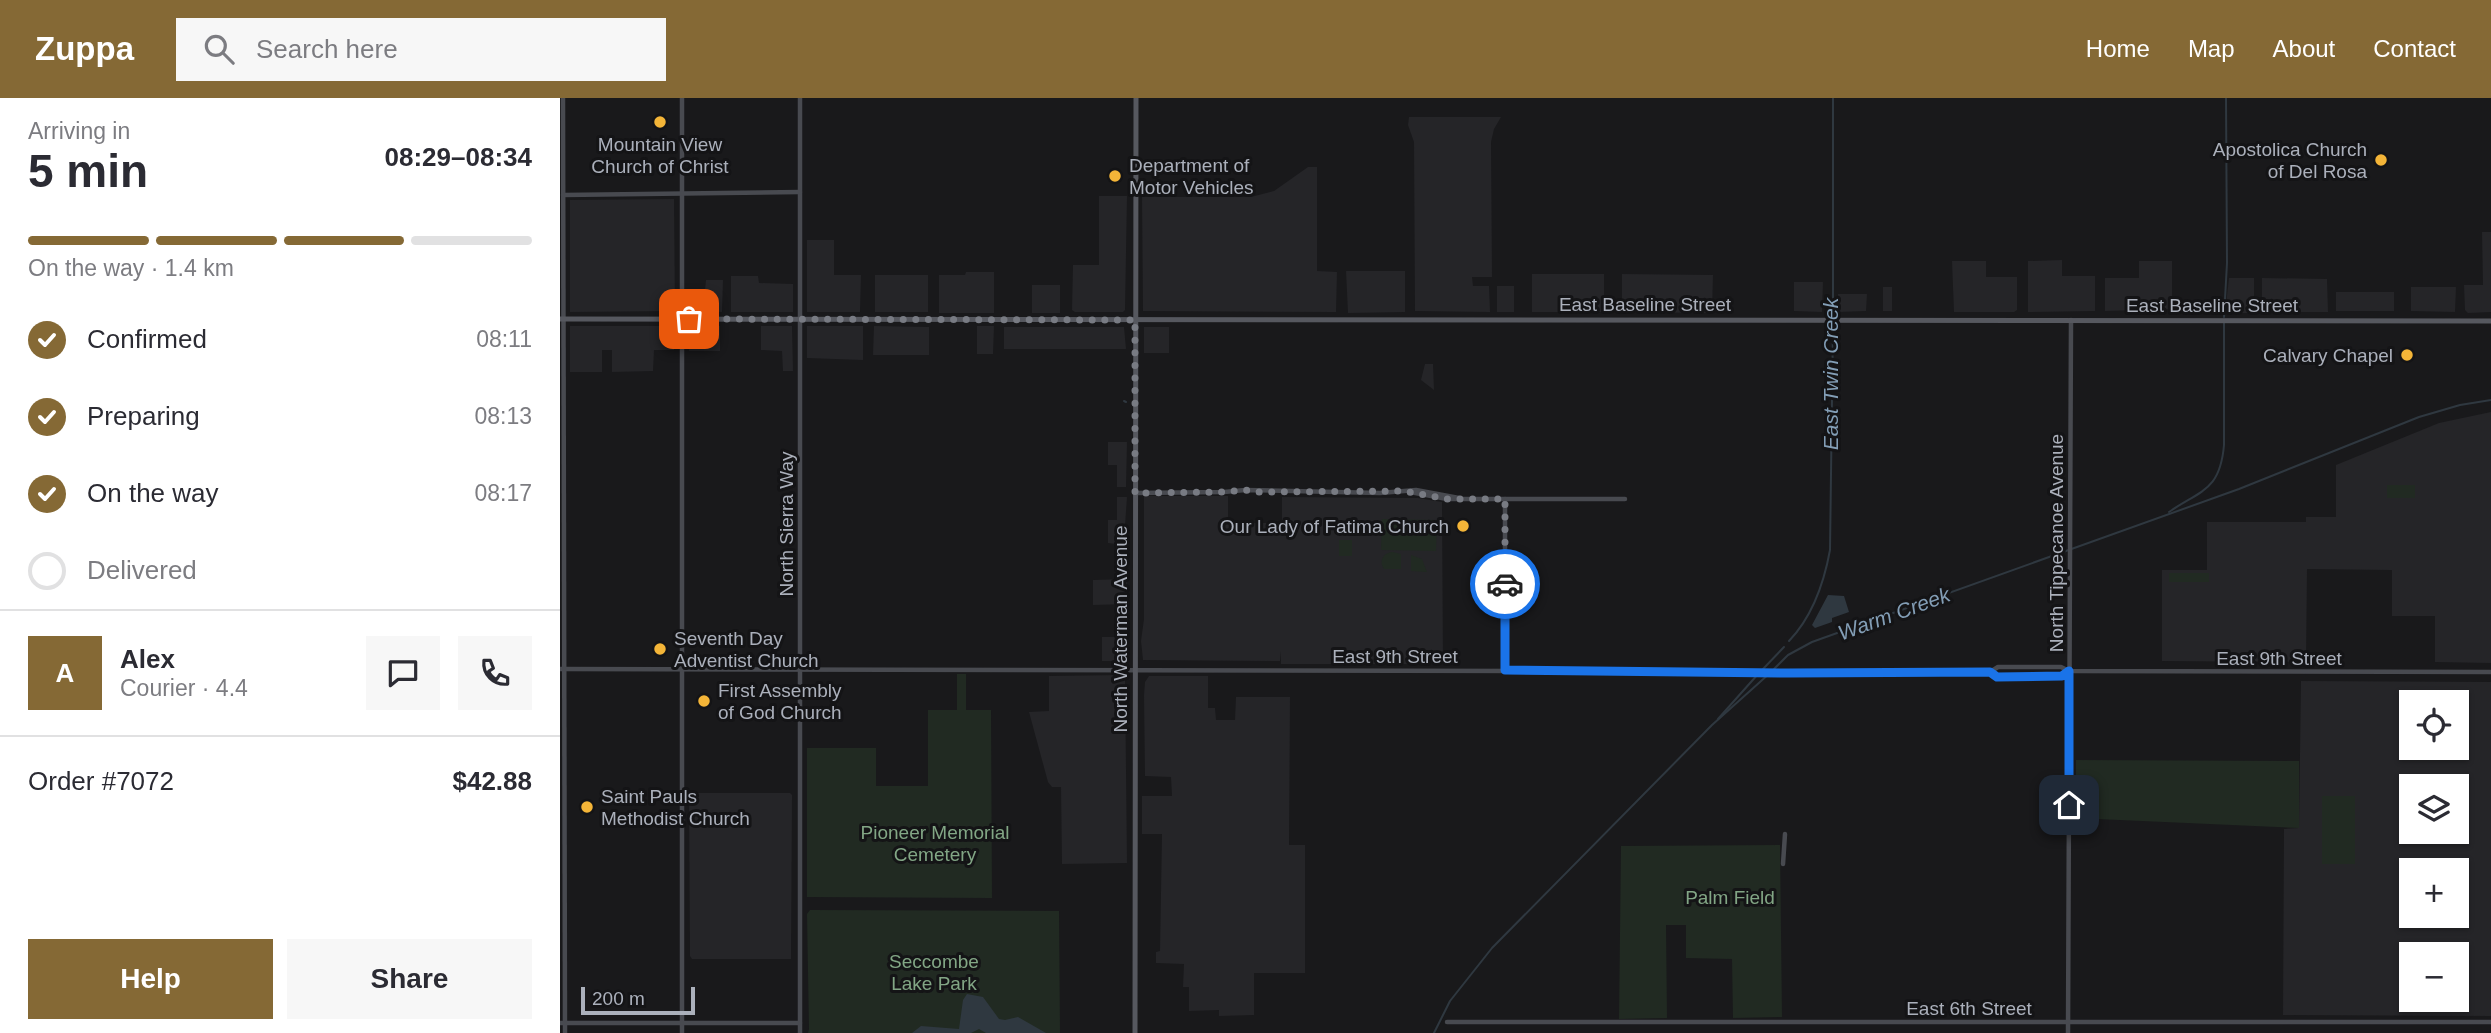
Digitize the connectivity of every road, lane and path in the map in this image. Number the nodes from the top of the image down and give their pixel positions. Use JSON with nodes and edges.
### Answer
{"nodes":[{"id":1,"x":563,"y":98,"type":"edge"},
{"id":2,"x":682,"y":98,"type":"edge"},
{"id":3,"x":800,"y":98,"type":"edge"},
{"id":4,"x":1136,"y":98,"type":"edge"},
{"id":5,"x":800,"y":192,"type":"junction"},
{"id":6,"x":682,"y":194,"type":"junction"},
{"id":7,"x":561,"y":195,"type":"edge"},
{"id":8,"x":561,"y":319,"type":"edge"},
{"id":9,"x":681,"y":319,"type":"junction"},
{"id":10,"x":800,"y":319,"type":"junction"},
{"id":11,"x":1135,"y":320,"type":"junction"},
{"id":12,"x":2071,"y":320,"type":"junction"},
{"id":13,"x":2491,"y":321,"type":"edge"},
{"id":14,"x":1135,"y":493,"type":"junction"},
{"id":15,"x":1505,"y":499,"type":"junction"},
{"id":16,"x":1625,"y":499,"type":"dead end"},
{"id":17,"x":561,"y":669,"type":"edge"},
{"id":18,"x":682,"y":669,"type":"junction"},
{"id":19,"x":800,"y":669,"type":"junction"},
{"id":20,"x":1135,"y":670,"type":"junction"},
{"id":21,"x":1505,"y":670,"type":"junction"},
{"id":22,"x":2068,"y":671,"type":"junction"},
{"id":23,"x":1990,"y":672,"type":"junction"},
{"id":24,"x":2491,"y":672,"type":"edge"},
{"id":25,"x":1785,"y":834,"type":"dead end"},
{"id":26,"x":1783,"y":864,"type":"dead end"},
{"id":27,"x":1447,"y":1022,"type":"dead end"},
{"id":28,"x":2491,"y":1022,"type":"edge"},
{"id":29,"x":562,"y":1023,"type":"edge"},
{"id":30,"x":682,"y":1023,"type":"junction"},
{"id":31,"x":800,"y":1023,"type":"junction"},
{"id":32,"x":2068,"y":1023,"type":"junction"},
{"id":33,"x":565,"y":1033,"type":"edge"},
{"id":34,"x":682,"y":1033,"type":"edge"},
{"id":35,"x":800,"y":1033,"type":"edge"},
{"id":36,"x":1135,"y":1033,"type":"edge"},
{"id":37,"x":2068,"y":1033,"type":"edge"}],
"edges":[{"from":1,"to":7,"type":"street"},
{"from":2,"to":6,"type":"street"},
{"from":3,"to":5,"type":"street","name":"North Sierra Way"},
{"from":4,"to":11,"type":"main road","name":"North Waterman Avenue"},
{"from":5,"to":6,"type":"street"},
{"from":5,"to":10,"type":"street","name":"North Sierra Way"},
{"from":6,"to":7,"type":"street"},
{"from":6,"to":9,"type":"street"},
{"from":7,"to":8,"type":"street"},
{"from":8,"to":9,"type":"main road","name":"East Baseline Street"},
{"from":8,"to":17,"type":"street"},
{"from":9,"to":10,"type":"main road","name":"East Baseline Street"},
{"from":9,"to":18,"type":"street"},
{"from":10,"to":11,"type":"main road","name":"East Baseline Street"},
{"from":10,"to":19,"type":"street","name":"North Sierra Way"},
{"from":11,"to":12,"type":"main road","name":"East Baseline Street"},
{"from":11,"to":14,"type":"main road","name":"North Waterman Avenue"},
{"from":12,"to":13,"type":"main road","name":"East Baseline Street"},
{"from":12,"to":22,"type":"street","name":"North Tippecanoe Avenue"},
{"from":14,"to":15,"type":"street"},
{"from":14,"to":20,"type":"main road","name":"North Waterman Avenue"},
{"from":15,"to":16,"type":"street"},
{"from":15,"to":21,"type":"street"},
{"from":17,"to":18,"type":"street","name":"East 9th Street"},
{"from":17,"to":29,"type":"street"},
{"from":18,"to":19,"type":"street","name":"East 9th Street"},
{"from":18,"to":30,"type":"street"},
{"from":19,"to":20,"type":"street","name":"East 9th Street"},
{"from":19,"to":31,"type":"street","name":"North Sierra Way"},
{"from":20,"to":21,"type":"street","name":"East 9th Street"},
{"from":20,"to":36,"type":"main road","name":"North Waterman Avenue"},
{"from":21,"to":23,"type":"street","name":"East 9th Street"},
{"from":22,"to":23,"type":"street","name":"East 9th Street"},
{"from":22,"to":23,"type":"street","name":"East 9th Street"},
{"from":22,"to":24,"type":"street","name":"East 9th Street"},
{"from":22,"to":32,"type":"street","name":"North Tippecanoe Avenue"},
{"from":25,"to":26,"type":"street"},
{"from":27,"to":32,"type":"street","name":"East 6th Street"},
{"from":28,"to":32,"type":"street","name":"East 6th Street"},
{"from":29,"to":30,"type":"street"},
{"from":29,"to":33,"type":"street"},
{"from":30,"to":31,"type":"street"},
{"from":30,"to":34,"type":"street"},
{"from":31,"to":35,"type":"street","name":"North Sierra Way"},
{"from":32,"to":37,"type":"street","name":"North Tippecanoe Avenue"}]}
